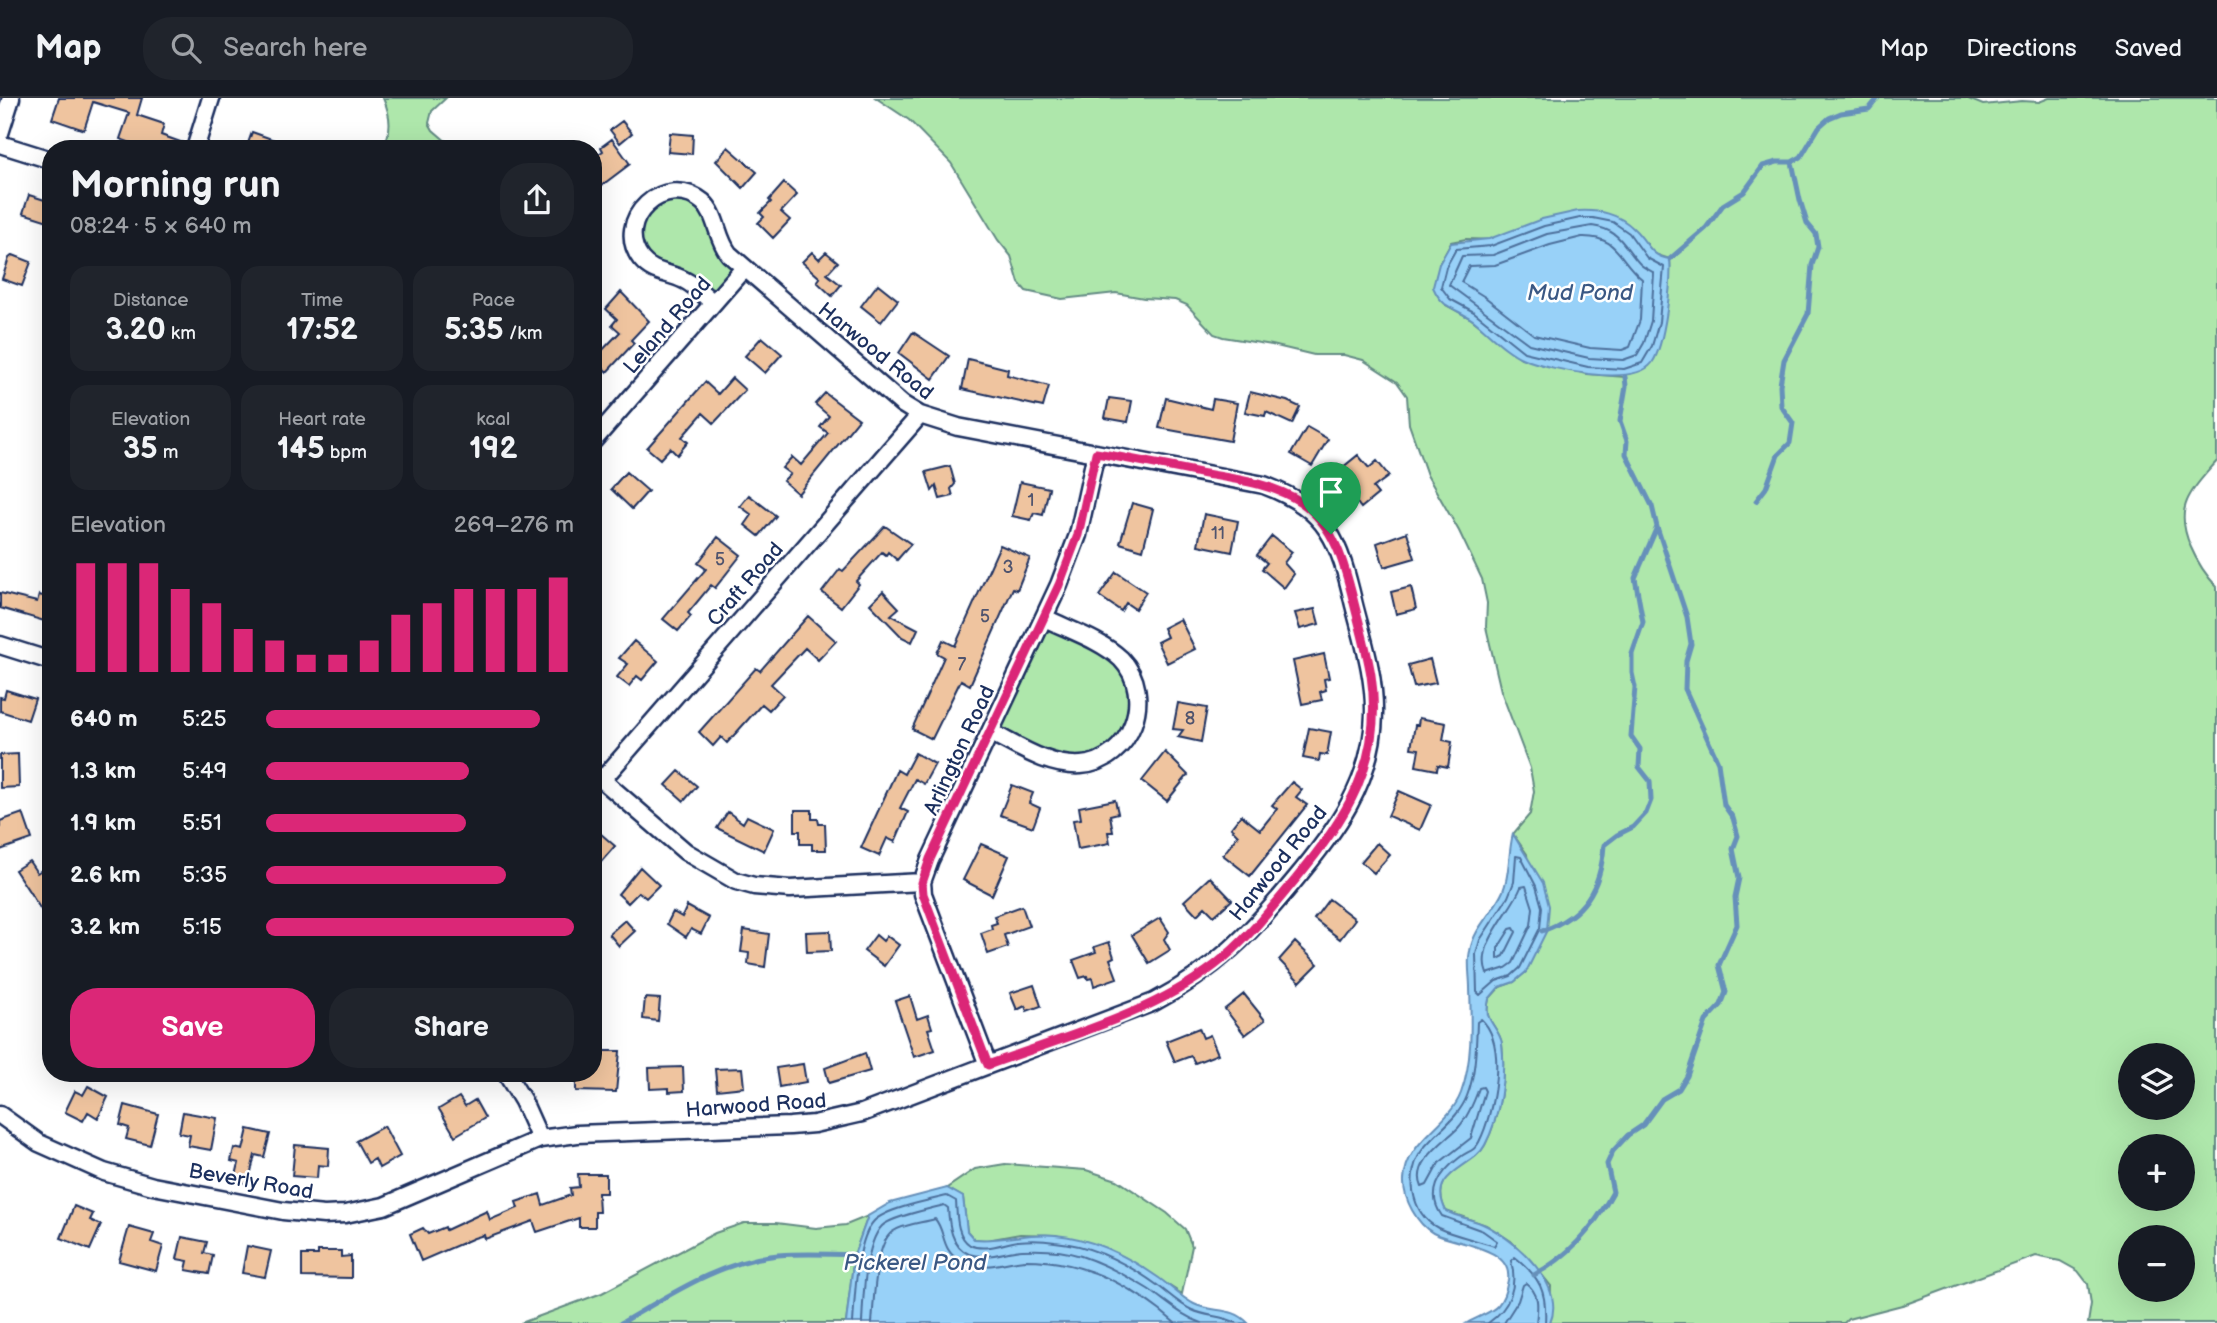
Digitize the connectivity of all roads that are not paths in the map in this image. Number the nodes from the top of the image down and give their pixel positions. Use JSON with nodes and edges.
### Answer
{"nodes":[{"id":1,"x":11,"y":98,"type":"edge"},
{"id":2,"x":211,"y":98,"type":"edge"},
{"id":3,"x":0,"y":133,"type":"edge"},
{"id":4,"x":198,"y":140,"type":"edge"},
{"id":5,"x":0,"y":144,"type":"edge"},
{"id":6,"x":42,"y":157,"type":"edge"},
{"id":7,"x":744,"y":268,"type":"junction"},
{"id":8,"x":713,"y":303,"type":"junction"},
{"id":9,"x":920,"y":415,"type":"junction"},
{"id":10,"x":602,"y":432,"type":"edge"},
{"id":11,"x":1096,"y":453,"type":"junction"},
{"id":12,"x":1045,"y":618,"type":"junction"},
{"id":13,"x":0,"y":645,"type":"edge"},
{"id":14,"x":42,"y":658,"type":"edge"},
{"id":15,"x":990,"y":733,"type":"junction"},
{"id":16,"x":602,"y":772,"type":"edge"},
{"id":17,"x":602,"y":779,"type":"edge"},
{"id":18,"x":922,"y":883,"type":"junction"},
{"id":19,"x":988,"y":1065,"type":"junction"},
{"id":20,"x":511,"y":1082,"type":"edge"},
{"id":21,"x":0,"y":1115,"type":"edge"},
{"id":22,"x":540,"y":1139,"type":"junction"}],
"edges":[{"from":1,"to":3,"type":"street"},
{"from":2,"to":4,"type":"street"},
{"from":5,"to":6,"type":"street"},
{"from":7,"to":8,"type":"street","name":"Leland Road"},
{"from":7,"to":8,"type":"street","name":"Harwood Road"},
{"from":7,"to":9,"type":"street","name":"Harwood Road"},
{"from":8,"to":10,"type":"street","name":"Leland Road"},
{"from":9,"to":11,"type":"street","name":"Harwood Road"},
{"from":9,"to":16,"type":"street","name":"Craft Road"},
{"from":11,"to":12,"type":"street","name":"Arlington Road"},
{"from":11,"to":19,"type":"street","name":"Harwood Road"},
{"from":12,"to":15,"type":"street","name":"Arlington Road"},
{"from":12,"to":15,"type":"street"},
{"from":13,"to":14,"type":"street"},
{"from":15,"to":18,"type":"street","name":"Arlington Road"},
{"from":17,"to":18,"type":"street"},
{"from":18,"to":19,"type":"street"},
{"from":19,"to":22,"type":"street","name":"Harwood Road"},
{"from":20,"to":22,"type":"street"},
{"from":21,"to":22,"type":"street","name":"Beverly Road"}]}
